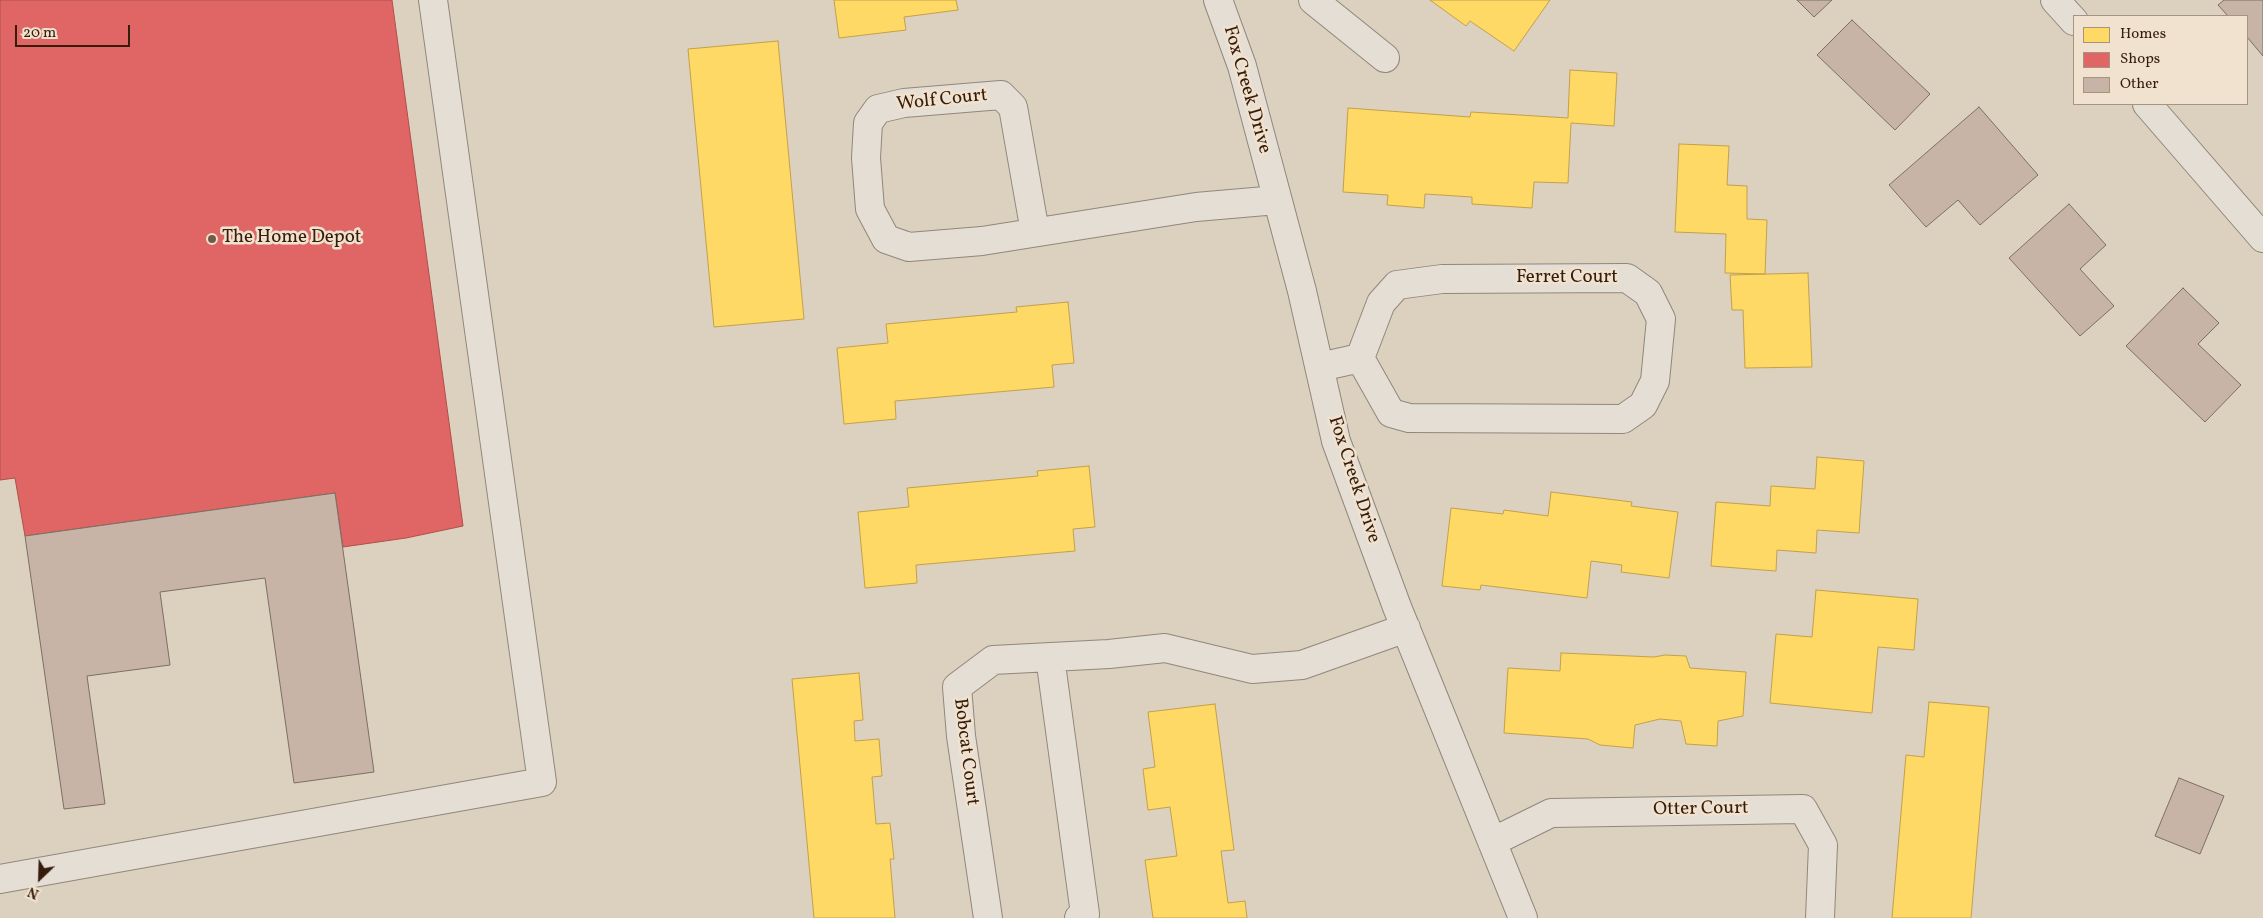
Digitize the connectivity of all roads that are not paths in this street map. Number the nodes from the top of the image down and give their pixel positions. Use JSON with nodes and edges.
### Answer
{"nodes":[{"id":1,"x":433,"y":0,"type":"edge"},
{"id":2,"x":1218,"y":0,"type":"edge"},
{"id":3,"x":1313,"y":0,"type":"edge"},
{"id":4,"x":2055,"y":0,"type":"edge"},
{"id":5,"x":2073,"y":20,"type":"edge"},
{"id":6,"x":1385,"y":58,"type":"dead end"},
{"id":7,"x":2148,"y":105,"type":"edge"},
{"id":8,"x":1277,"y":200,"type":"junction"},
{"id":9,"x":1035,"y":232,"type":"junction"},
{"id":10,"x":2263,"y":238,"type":"edge"},
{"id":11,"x":1360,"y":358,"type":"junction"},
{"id":12,"x":1320,"y":367,"type":"junction"},
{"id":13,"x":1406,"y":628,"type":"junction"},
{"id":14,"x":1050,"y":657,"type":"junction"},
{"id":15,"x":1492,"y":842,"type":"junction"},
{"id":16,"x":0,"y":879,"type":"edge"},
{"id":17,"x":988,"y":918,"type":"edge"},
{"id":18,"x":1079,"y":918,"type":"edge"},
{"id":19,"x":1523,"y":918,"type":"edge"},
{"id":20,"x":1820,"y":918,"type":"edge"}],
"edges":[{"from":1,"to":16,"type":"street"},
{"from":2,"to":8,"type":"street","name":"Fox Creek Drive"},
{"from":3,"to":6,"type":"street"},
{"from":4,"to":5,"type":"street"},
{"from":7,"to":10,"type":"street"},
{"from":8,"to":9,"type":"street","name":"Wolf Court"},
{"from":8,"to":12,"type":"street","name":"Fox Creek Drive"},
{"from":9,"to":9,"type":"street","name":"Wolf Court"},
{"from":11,"to":11,"type":"street","name":"Ferret Court"},
{"from":11,"to":12,"type":"street"},
{"from":12,"to":13,"type":"street","name":"Fox Creek Drive"},
{"from":13,"to":14,"type":"street","name":"Bobcat Court"},
{"from":13,"to":15,"type":"street","name":"Fox Creek Drive"},
{"from":14,"to":17,"type":"street","name":"Bobcat Court"},
{"from":14,"to":18,"type":"street"},
{"from":15,"to":19,"type":"street","name":"Fox Creek Drive"},
{"from":15,"to":20,"type":"street","name":"Otter Court"}]}
